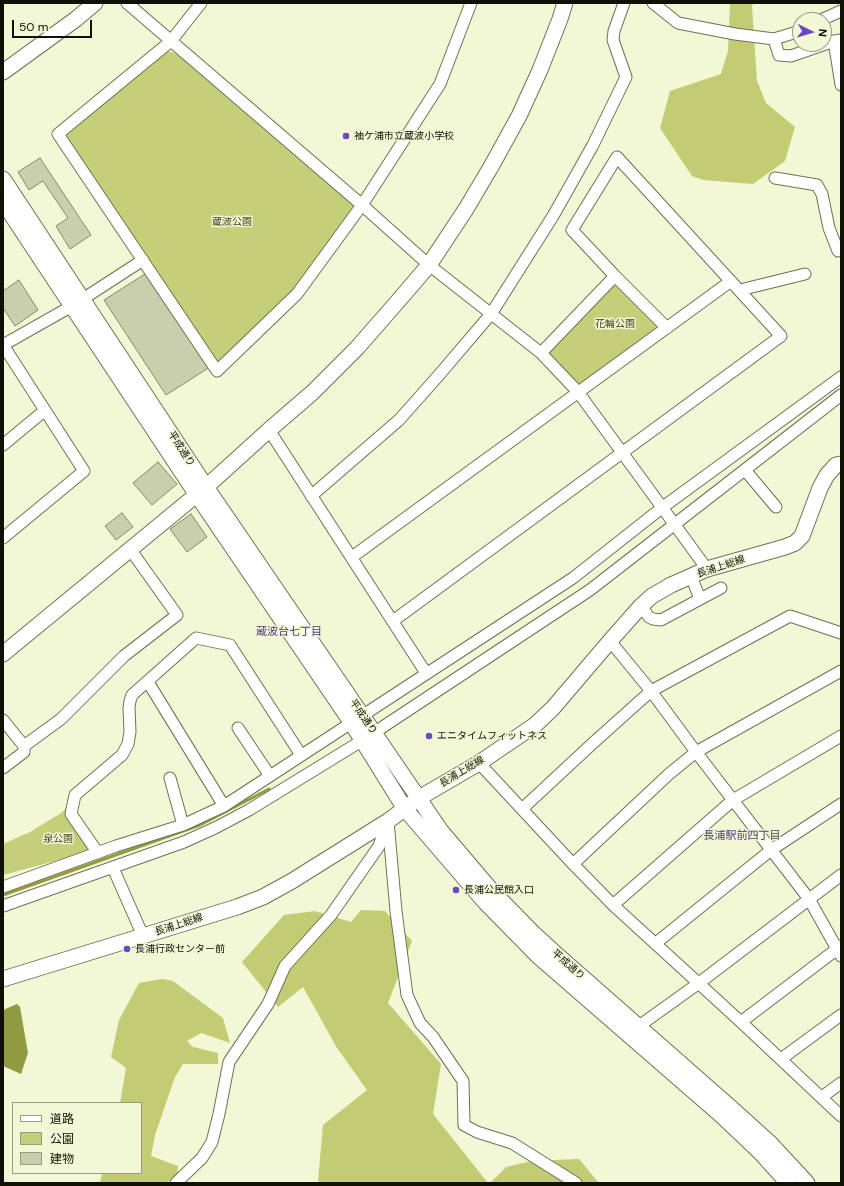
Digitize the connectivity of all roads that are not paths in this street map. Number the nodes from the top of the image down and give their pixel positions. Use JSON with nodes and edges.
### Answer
{"nodes":[{"id":1,"x":94,"y":3,"type":"edge"},
{"id":2,"x":127,"y":3,"type":"edge"},
{"id":3,"x":201,"y":3,"type":"edge"},
{"id":4,"x":471,"y":3,"type":"edge"},
{"id":5,"x":565,"y":3,"type":"edge"},
{"id":6,"x":624,"y":3,"type":"edge"},
{"id":7,"x":653,"y":3,"type":"edge"},
{"id":8,"x":792,"y":33,"type":"edge"},
{"id":9,"x":774,"y":39,"type":"junction"},
{"id":10,"x":838,"y":40,"type":"edge"},
{"id":11,"x":171,"y":41,"type":"junction"},
{"id":12,"x":3,"y":72,"type":"edge"},
{"id":13,"x":841,"y":85,"type":"edge"},
{"id":14,"x":776,"y":178,"type":"dead end"},
{"id":15,"x":3,"y":179,"type":"edge"},
{"id":16,"x":3,"y":202,"type":"edge"},
{"id":17,"x":362,"y":205,"type":"junction"},
{"id":18,"x":841,"y":249,"type":"edge"},
{"id":19,"x":143,"y":260,"type":"junction"},
{"id":20,"x":429,"y":265,"type":"junction"},
{"id":21,"x":805,"y":274,"type":"dead end"},
{"id":22,"x":615,"y":276,"type":"junction"},
{"id":23,"x":731,"y":281,"type":"junction"},
{"id":24,"x":740,"y":290,"type":"junction"},
{"id":25,"x":77,"y":302,"type":"junction"},
{"id":26,"x":491,"y":314,"type":"junction"},
{"id":27,"x":667,"y":328,"type":"junction"},
{"id":28,"x":3,"y":345,"type":"edge"},
{"id":29,"x":541,"y":353,"type":"junction"},
{"id":30,"x":841,"y":377,"type":"edge"},
{"id":31,"x":578,"y":392,"type":"junction"},
{"id":32,"x":841,"y":395,"type":"edge"},
{"id":33,"x":44,"y":411,"type":"junction"},
{"id":34,"x":269,"y":430,"type":"junction"},
{"id":35,"x":3,"y":445,"type":"edge"},
{"id":36,"x":622,"y":452,"type":"junction"},
{"id":37,"x":841,"y":464,"type":"edge"},
{"id":38,"x":745,"y":470,"type":"junction"},
{"id":39,"x":202,"y":491,"type":"junction"},
{"id":40,"x":311,"y":496,"type":"junction"},
{"id":41,"x":663,"y":507,"type":"junction"},
{"id":42,"x":776,"y":507,"type":"dead end"},
{"id":43,"x":674,"y":524,"type":"junction"},
{"id":44,"x":3,"y":538,"type":"edge"},
{"id":45,"x":130,"y":549,"type":"junction"},
{"id":46,"x":352,"y":557,"type":"junction"},
{"id":47,"x":707,"y":569,"type":"junction"},
{"id":48,"x":691,"y":576,"type":"junction"},
{"id":49,"x":721,"y":588,"type":"dead end"},
{"id":50,"x":700,"y":599,"type":"junction"},
{"id":51,"x":641,"y":606,"type":"junction"},
{"id":52,"x":393,"y":621,"type":"junction"},
{"id":53,"x":841,"y":633,"type":"edge"},
{"id":54,"x":610,"y":640,"type":"junction"},
{"id":55,"x":3,"y":654,"type":"edge"},
{"id":56,"x":841,"y":671,"type":"edge"},
{"id":57,"x":426,"y":673,"type":"junction"},
{"id":58,"x":148,"y":682,"type":"junction"},
{"id":59,"x":651,"y":691,"type":"junction"},
{"id":60,"x":356,"y":718,"type":"junction"},
{"id":61,"x":3,"y":720,"type":"edge"},
{"id":62,"x":238,"y":728,"type":"dead end"},
{"id":63,"x":368,"y":736,"type":"junction"},
{"id":64,"x":841,"y":736,"type":"edge"},
{"id":65,"x":24,"y":746,"type":"junction"},
{"id":66,"x":696,"y":752,"type":"junction"},
{"id":67,"x":301,"y":755,"type":"junction"},
{"id":68,"x":478,"y":763,"type":"junction"},
{"id":69,"x":3,"y":768,"type":"edge"},
{"id":70,"x":270,"y":776,"type":"junction"},
{"id":71,"x":170,"y":778,"type":"dead end"},
{"id":72,"x":419,"y":798,"type":"junction"},
{"id":73,"x":733,"y":800,"type":"junction"},
{"id":74,"x":841,"y":804,"type":"edge"},
{"id":75,"x":224,"y":806,"type":"junction"},
{"id":76,"x":405,"y":809,"type":"junction"},
{"id":77,"x":522,"y":809,"type":"junction"},
{"id":78,"x":388,"y":821,"type":"junction"},
{"id":79,"x":183,"y":825,"type":"junction"},
{"id":80,"x":116,"y":846,"type":"junction"},
{"id":81,"x":771,"y":850,"type":"junction"},
{"id":82,"x":98,"y":853,"type":"junction"},
{"id":83,"x":573,"y":864,"type":"junction"},
{"id":84,"x":118,"y":866,"type":"junction"},
{"id":85,"x":841,"y":875,"type":"edge"},
{"id":86,"x":3,"y":887,"type":"edge"},
{"id":87,"x":809,"y":899,"type":"junction"},
{"id":88,"x":613,"y":904,"type":"junction"},
{"id":89,"x":3,"y":906,"type":"edge"},
{"id":90,"x":143,"y":936,"type":"junction"},
{"id":91,"x":656,"y":943,"type":"junction"},
{"id":92,"x":840,"y":950,"type":"edge"},
{"id":93,"x":3,"y":979,"type":"edge"},
{"id":94,"x":699,"y":983,"type":"junction"},
{"id":95,"x":841,"y":1015,"type":"edge"},
{"id":96,"x":741,"y":1022,"type":"junction"},
{"id":97,"x":634,"y":1031,"type":"junction"},
{"id":98,"x":782,"y":1059,"type":"junction"},
{"id":99,"x":841,"y":1083,"type":"edge"},
{"id":100,"x":822,"y":1097,"type":"junction"},
{"id":101,"x":841,"y":1116,"type":"edge"},
{"id":102,"x":176,"y":1183,"type":"edge"},
{"id":103,"x":576,"y":1183,"type":"edge"},
{"id":104,"x":788,"y":1183,"type":"edge"},
{"id":105,"x":806,"y":1183,"type":"edge"}],
"edges":[{"from":1,"to":12,"type":"street"},
{"from":2,"to":11,"type":"street"},
{"from":3,"to":11,"type":"street"},
{"from":4,"to":17,"type":"street"},
{"from":5,"to":20,"type":"street"},
{"from":6,"to":26,"type":"street"},
{"from":7,"to":9,"type":"street"},
{"from":8,"to":9,"type":"street"},
{"from":9,"to":10,"type":"street"},
{"from":10,"to":13,"type":"street"},
{"from":11,"to":17,"type":"street"},
{"from":11,"to":19,"type":"street"},
{"from":14,"to":18,"type":"street"},
{"from":15,"to":25,"type":"street","name":"平成通り"},
{"from":16,"to":25,"type":"street","name":"平成通り"},
{"from":17,"to":19,"type":"street"},
{"from":17,"to":20,"type":"street"},
{"from":19,"to":25,"type":"street"},
{"from":20,"to":26,"type":"street"},
{"from":20,"to":34,"type":"street"},
{"from":21,"to":24,"type":"street"},
{"from":22,"to":23,"type":"street"},
{"from":22,"to":27,"type":"street"},
{"from":22,"to":29,"type":"street"},
{"from":23,"to":24,"type":"street"},
{"from":23,"to":27,"type":"street"},
{"from":24,"to":36,"type":"street"},
{"from":25,"to":28,"type":"street"},
{"from":25,"to":39,"type":"street","name":"平成通り"},
{"from":26,"to":29,"type":"street"},
{"from":26,"to":40,"type":"street"},
{"from":27,"to":31,"type":"street"},
{"from":28,"to":33,"type":"street"},
{"from":29,"to":31,"type":"street"},
{"from":30,"to":41,"type":"street"},
{"from":31,"to":36,"type":"street"},
{"from":31,"to":46,"type":"street"},
{"from":32,"to":38,"type":"street"},
{"from":33,"to":35,"type":"street"},
{"from":33,"to":44,"type":"street"},
{"from":34,"to":39,"type":"street"},
{"from":34,"to":40,"type":"street"},
{"from":36,"to":41,"type":"street"},
{"from":36,"to":52,"type":"street"},
{"from":37,"to":47,"type":"street","name":"長浦上総線"},
{"from":38,"to":42,"type":"street"},
{"from":38,"to":43,"type":"street"},
{"from":39,"to":45,"type":"street"},
{"from":39,"to":60,"type":"street","name":"平成通り"},
{"from":40,"to":46,"type":"street"},
{"from":41,"to":43,"type":"street"},
{"from":41,"to":57,"type":"street"},
{"from":43,"to":47,"type":"street"},
{"from":43,"to":63,"type":"street"},
{"from":45,"to":55,"type":"street"},
{"from":45,"to":65,"type":"street"},
{"from":46,"to":52,"type":"street"},
{"from":47,"to":48,"type":"street","name":"長浦上総線"},
{"from":48,"to":50,"type":"street"},
{"from":48,"to":51,"type":"street","name":"長浦上総線"},
{"from":49,"to":50,"type":"street"},
{"from":50,"to":51,"type":"street"},
{"from":51,"to":54,"type":"street","name":"長浦上総線"},
{"from":52,"to":57,"type":"street"},
{"from":53,"to":59,"type":"street"},
{"from":54,"to":59,"type":"street"},
{"from":54,"to":68,"type":"street","name":"長浦上総線"},
{"from":56,"to":66,"type":"street"},
{"from":57,"to":60,"type":"street"},
{"from":58,"to":67,"type":"street"},
{"from":58,"to":75,"type":"street"},
{"from":58,"to":82,"type":"street"},
{"from":59,"to":66,"type":"street"},
{"from":59,"to":77,"type":"street"},
{"from":60,"to":63,"type":"street","name":"平成通り"},
{"from":60,"to":67,"type":"street"},
{"from":61,"to":65,"type":"street"},
{"from":62,"to":70,"type":"street"},
{"from":63,"to":72,"type":"street","name":"平成通り"},
{"from":63,"to":76,"type":"street","name":"平成通り"},
{"from":63,"to":84,"type":"street"},
{"from":64,"to":73,"type":"street"},
{"from":65,"to":69,"type":"street"},
{"from":66,"to":73,"type":"street"},
{"from":66,"to":83,"type":"street"},
{"from":67,"to":70,"type":"street"},
{"from":68,"to":72,"type":"street","name":"長浦上総線"},
{"from":68,"to":77,"type":"street"},
{"from":70,"to":75,"type":"street"},
{"from":71,"to":79,"type":"street"},
{"from":72,"to":76,"type":"street","name":"長浦上総線"},
{"from":72,"to":97,"type":"street","name":"平成通り"},
{"from":73,"to":81,"type":"street"},
{"from":73,"to":88,"type":"street"},
{"from":74,"to":81,"type":"street"},
{"from":75,"to":79,"type":"street"},
{"from":76,"to":78,"type":"street","name":"長浦上総線"},
{"from":76,"to":97,"type":"street","name":"平成通り"},
{"from":77,"to":83,"type":"street"},
{"from":78,"to":90,"type":"street","name":"長浦上総線"},
{"from":78,"to":102,"type":"street"},
{"from":78,"to":103,"type":"street"},
{"from":79,"to":80,"type":"street"},
{"from":80,"to":82,"type":"street"},
{"from":80,"to":84,"type":"street"},
{"from":81,"to":87,"type":"street"},
{"from":81,"to":91,"type":"street"},
{"from":82,"to":86,"type":"street"},
{"from":83,"to":88,"type":"street"},
{"from":84,"to":89,"type":"street"},
{"from":84,"to":90,"type":"street"},
{"from":85,"to":87,"type":"street"},
{"from":87,"to":92,"type":"street"},
{"from":87,"to":94,"type":"street"},
{"from":88,"to":91,"type":"street"},
{"from":90,"to":93,"type":"street","name":"長浦上総線"},
{"from":91,"to":94,"type":"street"},
{"from":92,"to":96,"type":"street"},
{"from":94,"to":96,"type":"street"},
{"from":94,"to":97,"type":"street"},
{"from":95,"to":98,"type":"street"},
{"from":96,"to":98,"type":"street"},
{"from":97,"to":104,"type":"street","name":"平成通り"},
{"from":97,"to":105,"type":"street","name":"平成通り"},
{"from":98,"to":100,"type":"street"},
{"from":99,"to":100,"type":"street"},
{"from":100,"to":101,"type":"street"}]}
